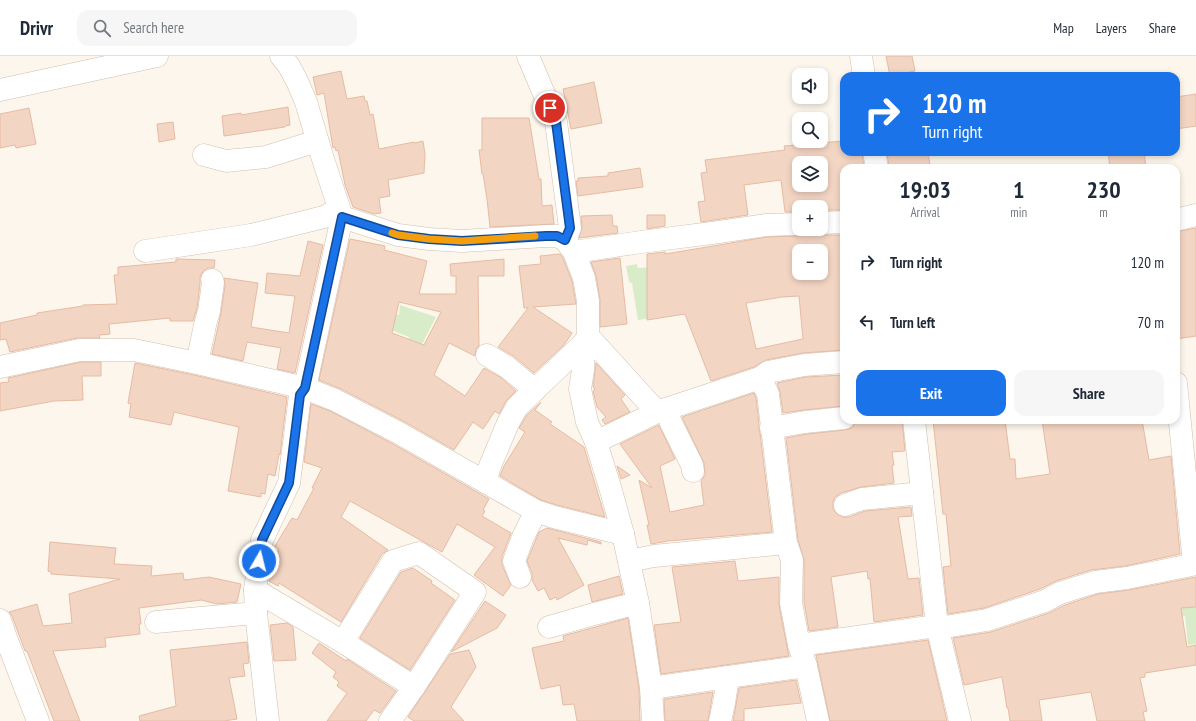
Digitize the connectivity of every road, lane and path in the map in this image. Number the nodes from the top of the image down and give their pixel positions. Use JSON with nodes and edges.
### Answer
{"nodes":[{"id":1,"x":158,"y":56,"type":"edge"},
{"id":2,"x":281,"y":56,"type":"edge"},
{"id":3,"x":528,"y":56,"type":"edge"},
{"id":4,"x":861,"y":56,"type":"edge"},
{"id":5,"x":863,"y":72,"type":"edge"},
{"id":6,"x":0,"y":90,"type":"edge"},
{"id":7,"x":318,"y":141,"type":"junction"},
{"id":8,"x":204,"y":155,"type":"dead end"},
{"id":9,"x":341,"y":213,"type":"junction"},
{"id":10,"x":1196,"y":215,"type":"edge"},
{"id":11,"x":1180,"y":219,"type":"edge"},
{"id":12,"x":840,"y":222,"type":"edge"},
{"id":13,"x":828,"y":223,"type":"edge"},
{"id":14,"x":792,"y":224,"type":"edge"},
{"id":15,"x":570,"y":246,"type":"junction"},
{"id":16,"x":145,"y":252,"type":"dead end"},
{"id":17,"x":212,"y":280,"type":"dead end"},
{"id":18,"x":586,"y":340,"type":"junction"},
{"id":19,"x":486,"y":355,"type":"dead end"},
{"id":20,"x":840,"y":362,"type":"edge"},
{"id":21,"x":197,"y":363,"type":"junction"},
{"id":22,"x":0,"y":367,"type":"edge"},
{"id":23,"x":760,"y":378,"type":"junction"},
{"id":24,"x":305,"y":388,"type":"junction"},
{"id":25,"x":535,"y":390,"type":"junction"},
{"id":26,"x":661,"y":410,"type":"junction"},
{"id":27,"x":840,"y":418,"type":"edge"},
{"id":28,"x":1180,"y":421,"type":"edge"},
{"id":29,"x":914,"y":424,"type":"edge"},
{"id":30,"x":771,"y":428,"type":"junction"},
{"id":31,"x":596,"y":442,"type":"junction"},
{"id":32,"x":693,"y":471,"type":"dead end"},
{"id":33,"x":485,"y":482,"type":"junction"},
{"id":34,"x":922,"y":494,"type":"junction"},
{"id":35,"x":845,"y":505,"type":"dead end"},
{"id":36,"x":536,"y":511,"type":"junction"},
{"id":37,"x":623,"y":534,"type":"junction"},
{"id":38,"x":786,"y":543,"type":"junction"},
{"id":39,"x":628,"y":561,"type":"junction"},
{"id":40,"x":1195,"y":564,"type":"edge"},
{"id":41,"x":520,"y":577,"type":"dead end"},
{"id":42,"x":255,"y":590,"type":"junction"},
{"id":43,"x":638,"y":603,"type":"junction"},
{"id":44,"x":256,"y":613,"type":"junction"},
{"id":45,"x":0,"y":620,"type":"edge"},
{"id":46,"x":156,"y":622,"type":"dead end"},
{"id":47,"x":937,"y":626,"type":"junction"},
{"id":48,"x":549,"y":627,"type":"dead end"},
{"id":49,"x":343,"y":642,"type":"junction"},
{"id":50,"x":799,"y":645,"type":"junction"},
{"id":51,"x":806,"y":666,"type":"junction"},
{"id":52,"x":728,"y":677,"type":"junction"},
{"id":53,"x":414,"y":687,"type":"junction"},
{"id":54,"x":651,"y":688,"type":"junction"},
{"id":55,"x":38,"y":721,"type":"edge"},
{"id":56,"x":268,"y":721,"type":"edge"},
{"id":57,"x":390,"y":721,"type":"edge"},
{"id":58,"x":653,"y":721,"type":"edge"},
{"id":59,"x":720,"y":721,"type":"edge"},
{"id":60,"x":818,"y":721,"type":"edge"},
{"id":61,"x":960,"y":721,"type":"edge"}],
"edges":[{"from":1,"to":6,"type":"street"},
{"from":2,"to":7,"type":"street"},
{"from":3,"to":15,"type":"street"},
{"from":4,"to":5,"type":"street"},
{"from":7,"to":8,"type":"street"},
{"from":7,"to":9,"type":"street"},
{"from":9,"to":15,"type":"street"},
{"from":9,"to":16,"type":"street"},
{"from":9,"to":24,"type":"street"},
{"from":10,"to":11,"type":"street"},
{"from":12,"to":13,"type":"street"},
{"from":14,"to":15,"type":"street"},
{"from":15,"to":18,"type":"street"},
{"from":17,"to":21,"type":"street"},
{"from":18,"to":25,"type":"street"},
{"from":18,"to":26,"type":"street"},
{"from":18,"to":31,"type":"street"},
{"from":19,"to":25,"type":"street"},
{"from":20,"to":23,"type":"street"},
{"from":21,"to":22,"type":"street"},
{"from":21,"to":24,"type":"street"},
{"from":23,"to":26,"type":"street"},
{"from":23,"to":30,"type":"street"},
{"from":24,"to":33,"type":"street"},
{"from":24,"to":42,"type":"street"},
{"from":25,"to":33,"type":"street"},
{"from":26,"to":31,"type":"street"},
{"from":26,"to":32,"type":"street"},
{"from":27,"to":30,"type":"street"},
{"from":28,"to":40,"type":"street"},
{"from":29,"to":34,"type":"street"},
{"from":30,"to":38,"type":"street"},
{"from":31,"to":37,"type":"street"},
{"from":33,"to":36,"type":"street"},
{"from":34,"to":35,"type":"street"},
{"from":34,"to":47,"type":"street"},
{"from":36,"to":37,"type":"street"},
{"from":36,"to":41,"type":"street"},
{"from":37,"to":39,"type":"street"},
{"from":38,"to":39,"type":"street"},
{"from":38,"to":50,"type":"street"},
{"from":39,"to":43,"type":"street"},
{"from":40,"to":47,"type":"street"},
{"from":42,"to":44,"type":"street"},
{"from":42,"to":49,"type":"street"},
{"from":43,"to":48,"type":"street"},
{"from":43,"to":54,"type":"street"},
{"from":44,"to":46,"type":"street"},
{"from":44,"to":56,"type":"street"},
{"from":45,"to":55,"type":"street"},
{"from":47,"to":50,"type":"street"},
{"from":47,"to":61,"type":"street"},
{"from":49,"to":53,"type":"street"},
{"from":49,"to":53,"type":"street"},
{"from":50,"to":51,"type":"street"},
{"from":51,"to":52,"type":"street"},
{"from":51,"to":60,"type":"street"},
{"from":52,"to":54,"type":"street"},
{"from":52,"to":59,"type":"street"},
{"from":53,"to":57,"type":"street"},
{"from":54,"to":58,"type":"street"}]}
